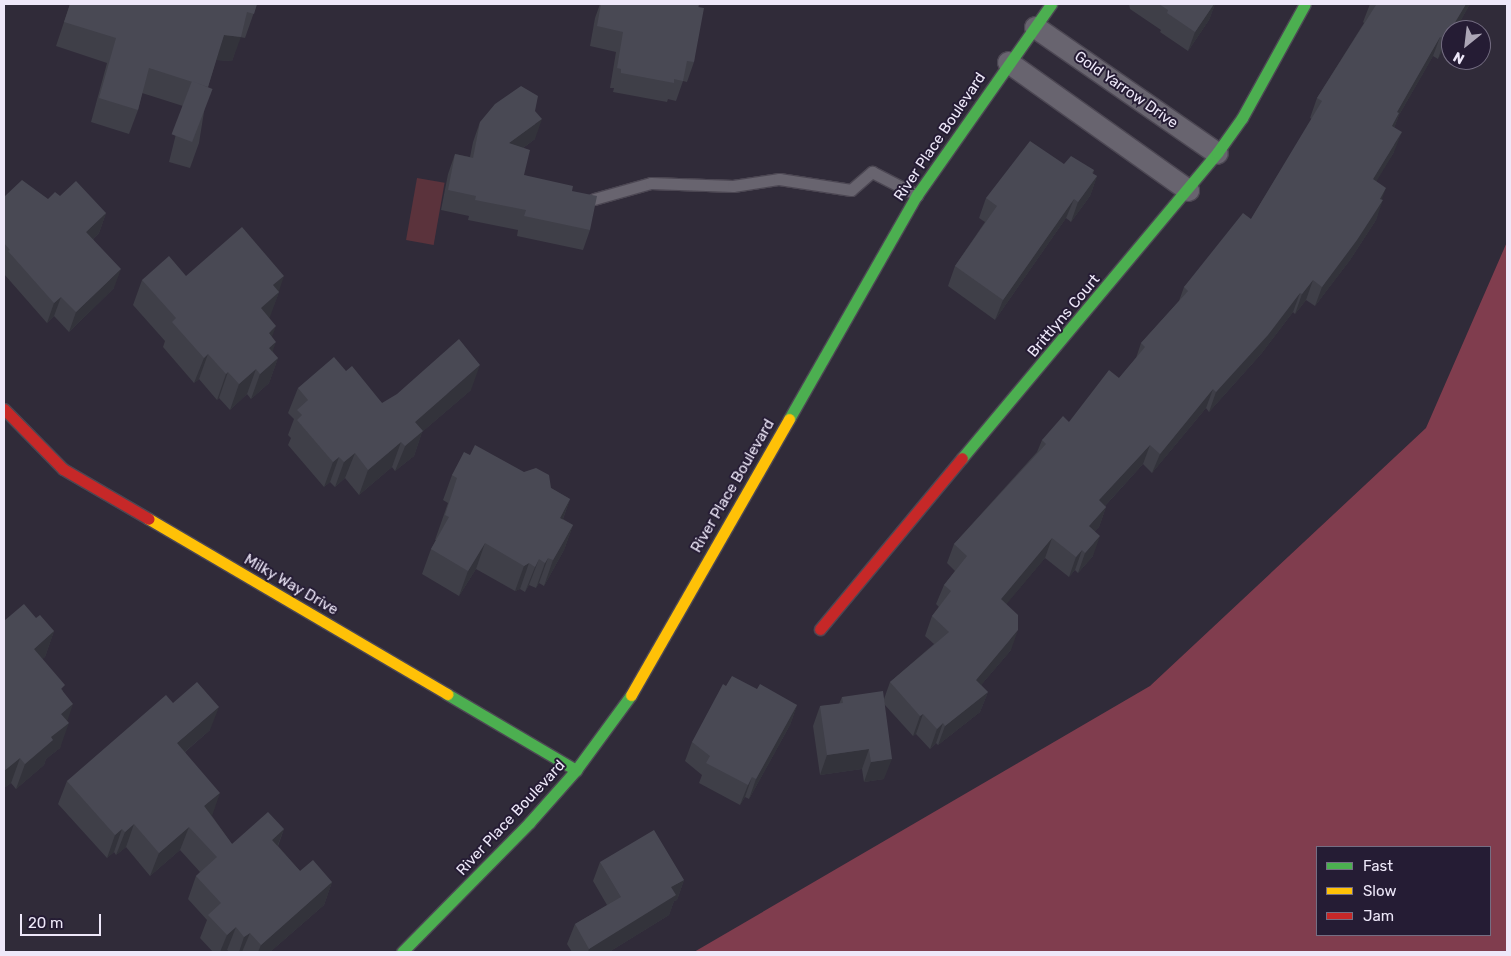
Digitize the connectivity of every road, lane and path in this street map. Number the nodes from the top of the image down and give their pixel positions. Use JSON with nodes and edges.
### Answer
{"nodes":[{"id":1,"x":1051,"y":4,"type":"edge"},
{"id":2,"x":1305,"y":4,"type":"edge"},
{"id":3,"x":1035,"y":27,"type":"junction"},
{"id":4,"x":1008,"y":62,"type":"junction"},
{"id":5,"x":1217,"y":153,"type":"junction"},
{"id":6,"x":1188,"y":190,"type":"junction"},
{"id":7,"x":917,"y":195,"type":"junction"},
{"id":8,"x":594,"y":199,"type":"edge"},
{"id":9,"x":4,"y":410,"type":"edge"},
{"id":10,"x":820,"y":629,"type":"dead end"},
{"id":11,"x":576,"y":770,"type":"junction"},
{"id":12,"x":402,"y":952,"type":"edge"}],
"edges":[{"from":1,"to":3,"type":"street","name":"River Place Boulevard"},
{"from":2,"to":5,"type":"street","name":"Brittlyns Court"},
{"from":3,"to":4,"type":"street","name":"River Place Boulevard"},
{"from":3,"to":5,"type":"street","name":"Gold Yarrow Drive"},
{"from":4,"to":6,"type":"street"},
{"from":4,"to":7,"type":"street","name":"River Place Boulevard"},
{"from":5,"to":6,"type":"street","name":"Brittlyns Court"},
{"from":6,"to":10,"type":"street","name":"Brittlyns Court"},
{"from":7,"to":8,"type":"lane"},
{"from":7,"to":11,"type":"street","name":"River Place Boulevard"},
{"from":9,"to":11,"type":"street","name":"Milky Way Drive"},
{"from":11,"to":12,"type":"street","name":"River Place Boulevard"}]}
